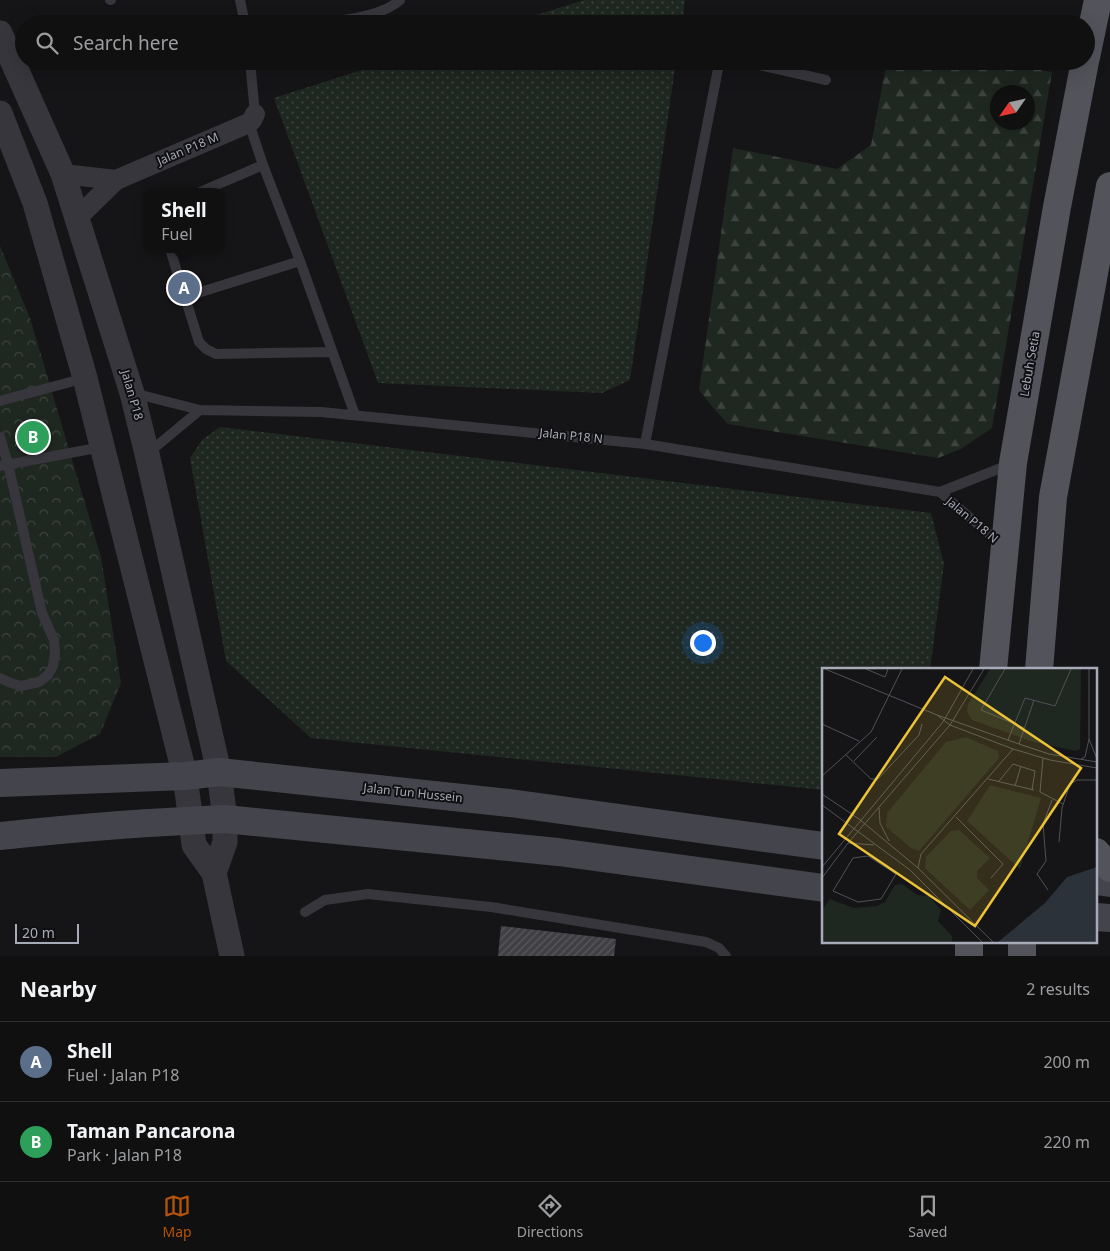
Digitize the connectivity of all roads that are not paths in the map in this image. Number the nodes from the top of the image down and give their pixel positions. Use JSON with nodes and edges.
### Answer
{"nodes":[{"id":1,"x":240,"y":0,"type":"edge"},
{"id":2,"x":400,"y":0,"type":"edge"},
{"id":3,"x":1098,"y":0,"type":"edge"},
{"id":4,"x":243,"y":15,"type":"edge"},
{"id":5,"x":371,"y":15,"type":"edge"},
{"id":6,"x":1095,"y":15,"type":"edge"},
{"id":7,"x":0,"y":33,"type":"edge"},
{"id":8,"x":15,"y":67,"type":"edge"},
{"id":9,"x":17,"y":70,"type":"edge"},
{"id":10,"x":250,"y":70,"type":"edge"},
{"id":11,"x":718,"y":70,"type":"edge"},
{"id":12,"x":781,"y":70,"type":"edge"},
{"id":13,"x":1083,"y":70,"type":"edge"},
{"id":14,"x":826,"y":80,"type":"dead end"},
{"id":15,"x":0,"y":113,"type":"edge"},
{"id":16,"x":252,"y":119,"type":"junction"},
{"id":17,"x":263,"y":165,"type":"junction"},
{"id":18,"x":63,"y":174,"type":"junction"},
{"id":19,"x":116,"y":180,"type":"junction"},
{"id":20,"x":1110,"y":186,"type":"edge"},
{"id":21,"x":209,"y":188,"type":"edge"},
{"id":22,"x":77,"y":218,"type":"junction"},
{"id":23,"x":171,"y":253,"type":"edge"},
{"id":24,"x":300,"y":261,"type":"junction"},
{"id":25,"x":185,"y":297,"type":"junction"},
{"id":26,"x":332,"y":352,"type":"junction"},
{"id":27,"x":85,"y":378,"type":"junction"},
{"id":28,"x":132,"y":393,"type":"junction"},
{"id":29,"x":0,"y":401,"type":"edge"},
{"id":30,"x":200,"y":410,"type":"junction"},
{"id":31,"x":355,"y":414,"type":"junction"},
{"id":32,"x":0,"y":437,"type":"edge"},
{"id":33,"x":645,"y":444,"type":"junction"},
{"id":34,"x":102,"y":447,"type":"junction"},
{"id":35,"x":147,"y":454,"type":"junction"},
{"id":36,"x":1014,"y":464,"type":"junction"},
{"id":37,"x":4,"y":465,"type":"edge"},
{"id":38,"x":940,"y":492,"type":"junction"},
{"id":39,"x":1005,"y":548,"type":"junction"},
{"id":40,"x":993,"y":668,"type":"edge"},
{"id":41,"x":1039,"y":668,"type":"edge"},
{"id":42,"x":0,"y":678,"type":"edge"},
{"id":43,"x":219,"y":772,"type":"junction"},
{"id":44,"x":185,"y":776,"type":"junction"},
{"id":45,"x":0,"y":783,"type":"edge"},
{"id":46,"x":225,"y":819,"type":"junction"},
{"id":47,"x":192,"y":820,"type":"junction"},
{"id":48,"x":0,"y":836,"type":"edge"},
{"id":49,"x":822,"y":846,"type":"edge"},
{"id":50,"x":1098,"y":854,"type":"edge"},
{"id":51,"x":1110,"y":868,"type":"edge"},
{"id":52,"x":214,"y":873,"type":"junction"},
{"id":53,"x":822,"y":888,"type":"edge"},
{"id":54,"x":305,"y":912,"type":"dead end"},
{"id":55,"x":232,"y":956,"type":"edge"},
{"id":56,"x":726,"y":956,"type":"edge"}],
"edges":[{"from":1,"to":4,"type":"lane"},
{"from":2,"to":5,"type":"lane"},
{"from":3,"to":6,"type":"main road"},
{"from":7,"to":8,"type":"street","name":"Jalan P18"},
{"from":9,"to":18,"type":"street","name":"Jalan P18"},
{"from":10,"to":16,"type":"lane"},
{"from":11,"to":33,"type":"lane"},
{"from":12,"to":14,"type":"lane"},
{"from":13,"to":36,"type":"main road","name":"Lebuh Setia"},
{"from":15,"to":27,"type":"street"},
{"from":16,"to":17,"type":"lane"},
{"from":16,"to":19,"type":"street","name":"Jalan P18 M"},
{"from":17,"to":21,"type":"lane"},
{"from":17,"to":24,"type":"lane"},
{"from":18,"to":19,"type":"street","name":"Jalan P18 M"},
{"from":18,"to":22,"type":"street","name":"Jalan P18"},
{"from":19,"to":22,"type":"street","name":"Jalan P18 M"},
{"from":20,"to":41,"type":"main road"},
{"from":22,"to":28,"type":"street","name":"Jalan P18"},
{"from":23,"to":25,"type":"lane"},
{"from":24,"to":25,"type":"lane"},
{"from":24,"to":26,"type":"lane"},
{"from":25,"to":26,"type":"lane"},
{"from":26,"to":31,"type":"lane"},
{"from":27,"to":29,"type":"lane"},
{"from":27,"to":34,"type":"street"},
{"from":28,"to":30,"type":"lane","name":"Jalan P18 N"},
{"from":28,"to":35,"type":"street","name":"Jalan P18"},
{"from":30,"to":31,"type":"lane","name":"Jalan P18 N"},
{"from":30,"to":35,"type":"lane"},
{"from":31,"to":33,"type":"lane","name":"Jalan P18 N"},
{"from":32,"to":37,"type":"lane"},
{"from":33,"to":38,"type":"lane","name":"Jalan P18 N"},
{"from":34,"to":37,"type":"lane"},
{"from":34,"to":44,"type":"street"},
{"from":35,"to":43,"type":"street","name":"Jalan P18"},
{"from":36,"to":38,"type":"lane","name":"Jalan P18 N"},
{"from":36,"to":39,"type":"main road","name":"Lebuh Setia"},
{"from":37,"to":42,"type":"lane"},
{"from":38,"to":39,"type":"lane","name":"Jalan P18 N"},
{"from":39,"to":40,"type":"main road","name":"Lebuh Setia"},
{"from":43,"to":44,"type":"main road","name":"Jalan Tun Hussein"},
{"from":43,"to":46,"type":"street","name":"Jalan P18"},
{"from":43,"to":49,"type":"main road","name":"Jalan Tun Hussein"},
{"from":44,"to":45,"type":"main road","name":"Jalan Tun Hussein"},
{"from":44,"to":47,"type":"street"},
{"from":46,"to":47,"type":"main road"},
{"from":46,"to":52,"type":"street","name":"Jalan P18"},
{"from":46,"to":53,"type":"main road"},
{"from":47,"to":48,"type":"main road"},
{"from":47,"to":52,"type":"street"},
{"from":50,"to":51,"type":"main road"},
{"from":52,"to":55,"type":"street"},
{"from":54,"to":56,"type":"lane"}]}
